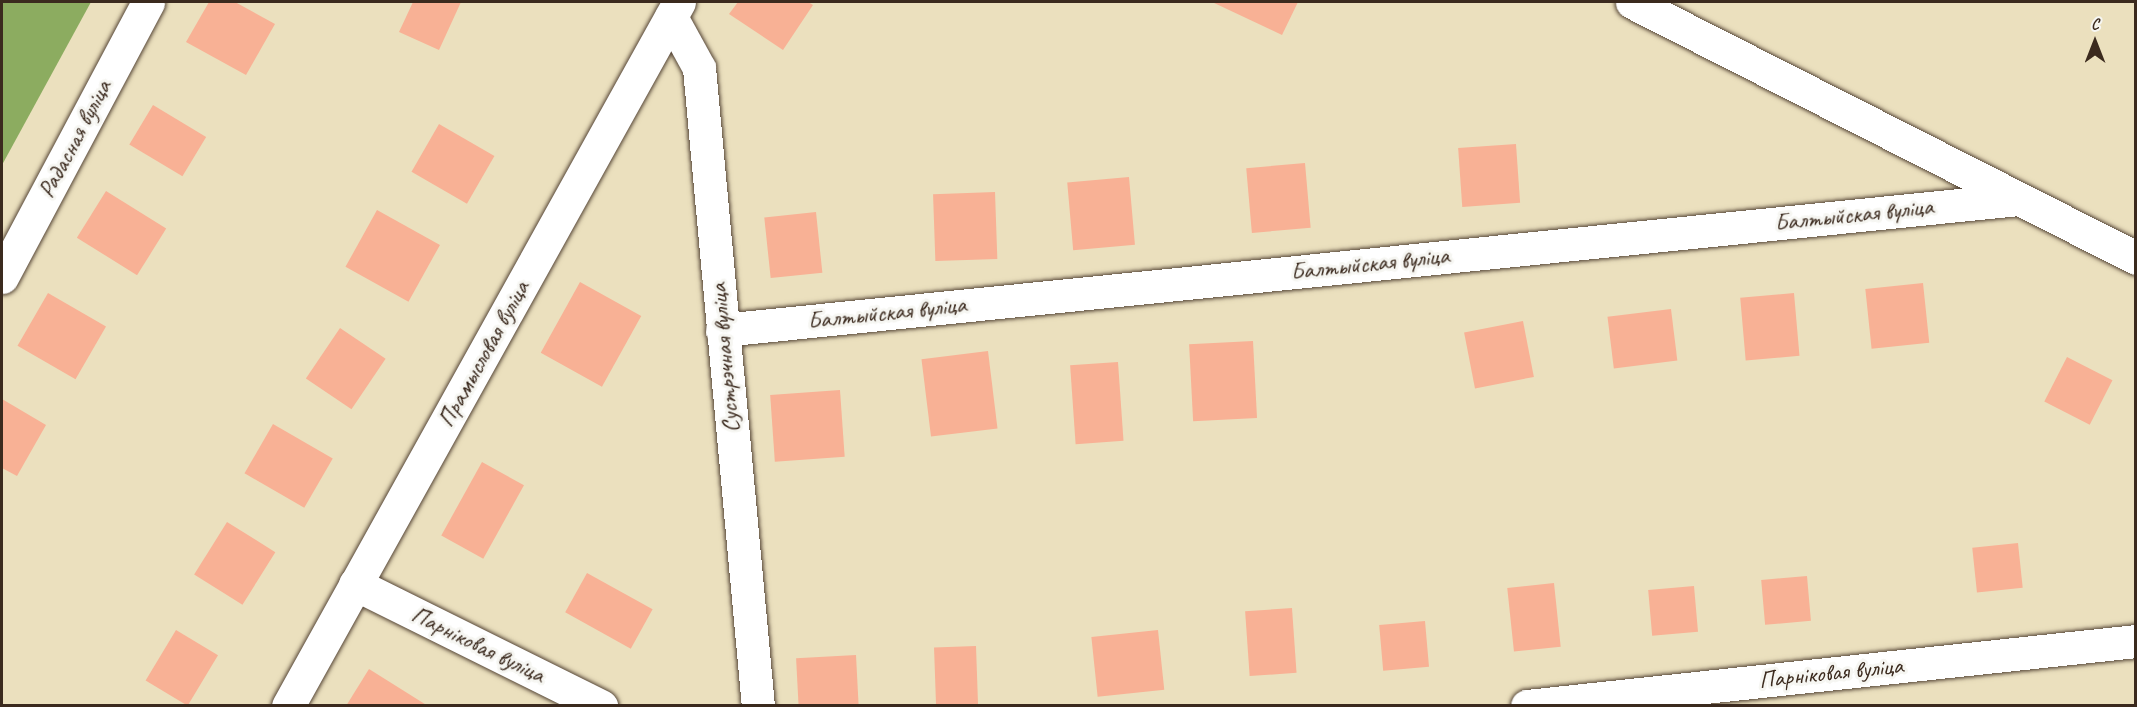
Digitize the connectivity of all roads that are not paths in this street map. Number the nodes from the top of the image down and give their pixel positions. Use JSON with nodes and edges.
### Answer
{"nodes":[{"id":1,"x":148,"y":2,"type":"edge"},
{"id":2,"x":1632,"y":2,"type":"edge"},
{"id":3,"x":675,"y":9,"type":"edge"},
{"id":4,"x":2018,"y":199,"type":"junction"},
{"id":5,"x":2136,"y":258,"type":"edge"},
{"id":6,"x":2,"y":277,"type":"edge"},
{"id":7,"x":722,"y":330,"type":"junction"},
{"id":8,"x":355,"y":584,"type":"junction"},
{"id":9,"x":2136,"y":640,"type":"edge"},
{"id":10,"x":288,"y":705,"type":"edge"},
{"id":11,"x":601,"y":705,"type":"edge"},
{"id":12,"x":758,"y":705,"type":"edge"},
{"id":13,"x":1527,"y":705,"type":"edge"}],
"edges":[{"from":1,"to":6,"type":"street","name":"Радасная вуліца"},
{"from":2,"to":4,"type":"street"},
{"from":3,"to":7,"type":"street","name":"Сустрэчная вуліца"},
{"from":3,"to":8,"type":"street","name":"Прамысловая вуліца"},
{"from":4,"to":5,"type":"street"},
{"from":4,"to":7,"type":"street","name":"Балтыйская вуліца"},
{"from":7,"to":12,"type":"street","name":"Сустрэчная вуліца"},
{"from":8,"to":10,"type":"street","name":"Прамысловая вуліца"},
{"from":8,"to":11,"type":"street","name":"Парніковая вуліца"},
{"from":9,"to":13,"type":"street","name":"Парніковая вуліца"}]}
